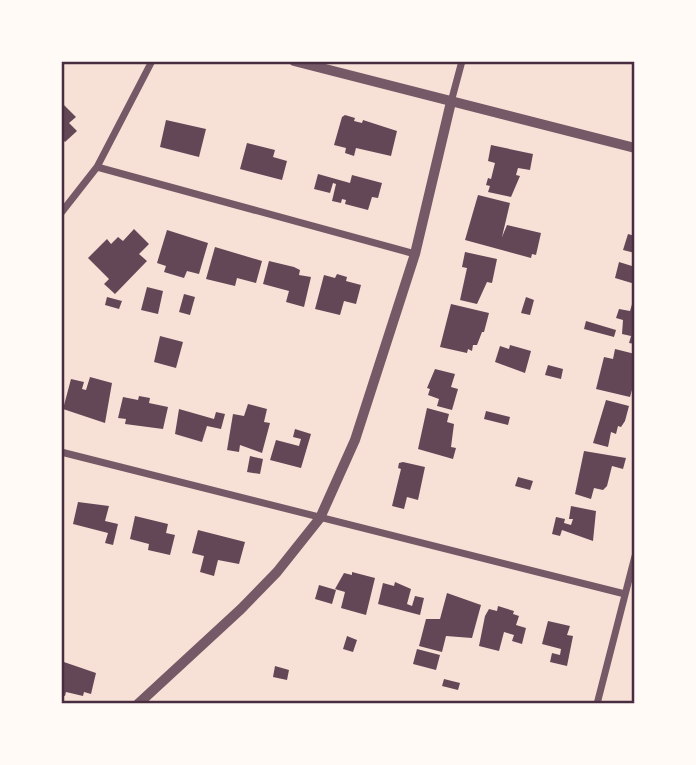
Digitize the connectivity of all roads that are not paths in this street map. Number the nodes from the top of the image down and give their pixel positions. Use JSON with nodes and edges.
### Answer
{"nodes":[{"id":1,"x":152,"y":61,"type":"edge"},
{"id":2,"x":294,"y":61,"type":"edge"},
{"id":3,"x":462,"y":61,"type":"edge"},
{"id":4,"x":451,"y":102,"type":"junction"},
{"id":5,"x":635,"y":148,"type":"edge"},
{"id":6,"x":97,"y":167,"type":"junction"},
{"id":7,"x":61,"y":213,"type":"edge"},
{"id":8,"x":415,"y":254,"type":"junction"},
{"id":9,"x":61,"y":452,"type":"edge"},
{"id":10,"x":320,"y":518,"type":"junction"},
{"id":11,"x":635,"y":555,"type":"edge"},
{"id":12,"x":625,"y":594,"type":"junction"},
{"id":13,"x":138,"y":704,"type":"edge"},
{"id":14,"x":597,"y":704,"type":"edge"}],
"edges":[{"from":1,"to":6,"type":"street"},
{"from":2,"to":4,"type":"street"},
{"from":3,"to":4,"type":"street"},
{"from":4,"to":5,"type":"street"},
{"from":4,"to":8,"type":"street"},
{"from":6,"to":7,"type":"street"},
{"from":6,"to":8,"type":"street"},
{"from":8,"to":10,"type":"street"},
{"from":9,"to":10,"type":"street"},
{"from":10,"to":12,"type":"street"},
{"from":10,"to":13,"type":"street"},
{"from":11,"to":12,"type":"street"},
{"from":12,"to":14,"type":"street"}]}
